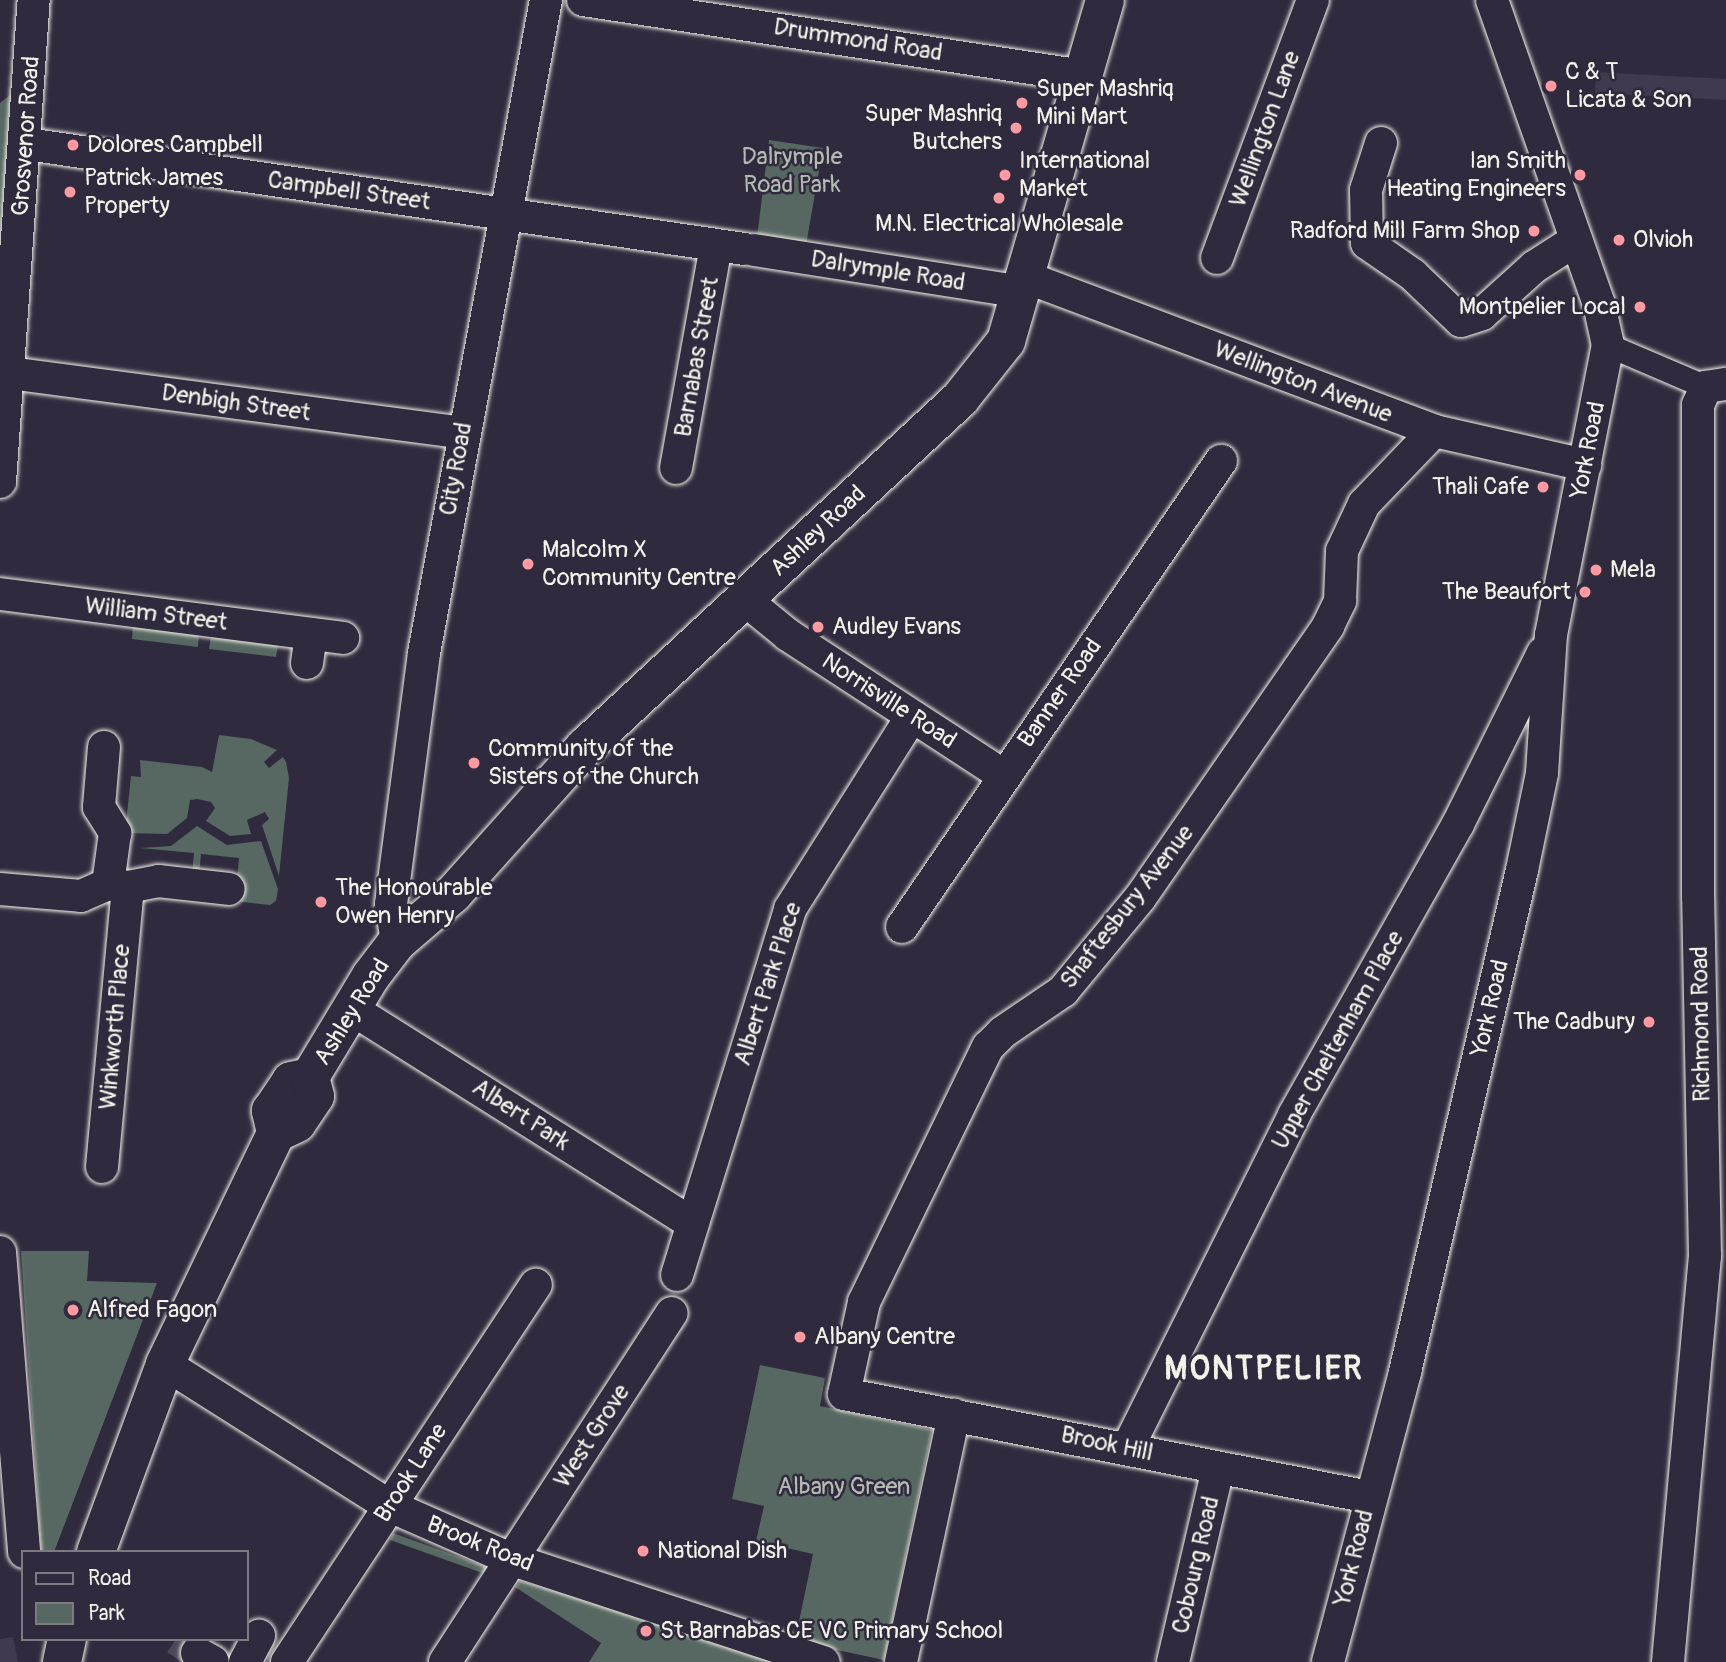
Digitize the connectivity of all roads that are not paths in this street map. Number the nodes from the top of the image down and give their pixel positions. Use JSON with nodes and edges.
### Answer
{"nodes":[{"id":1,"x":34,"y":0,"type":"edge"},
{"id":2,"x":546,"y":0,"type":"edge"},
{"id":3,"x":583,"y":0,"type":"edge"},
{"id":4,"x":1105,"y":0,"type":"edge"},
{"id":5,"x":1312,"y":0,"type":"edge"},
{"id":6,"x":1493,"y":0,"type":"edge"},
{"id":7,"x":788,"y":14,"type":"edge"},
{"id":8,"x":1083,"y":76,"type":"junction"},
{"id":9,"x":1381,"y":143,"type":"dead end"},
{"id":10,"x":27,"y":144,"type":"junction"},
{"id":11,"x":504,"y":213,"type":"junction"},
{"id":12,"x":1576,"y":240,"type":"junction"},
{"id":13,"x":738,"y":248,"type":"junction"},
{"id":14,"x":1217,"y":258,"type":"dead end"},
{"id":15,"x":1025,"y":285,"type":"junction"},
{"id":16,"x":1608,"y":345,"type":"junction"},
{"id":17,"x":9,"y":373,"type":"junction"},
{"id":18,"x":1716,"y":386,"type":"edge"},
{"id":19,"x":1434,"y":431,"type":"junction"},
{"id":20,"x":463,"y":433,"type":"junction"},
{"id":21,"x":1221,"y":461,"type":"dead end"},
{"id":22,"x":1585,"y":465,"type":"junction"},
{"id":23,"x":676,"y":468,"type":"dead end"},
{"id":24,"x":0,"y":482,"type":"edge"},
{"id":25,"x":0,"y":594,"type":"edge"},
{"id":26,"x":744,"y":599,"type":"junction"},
{"id":27,"x":1551,"y":635,"type":"junction"},
{"id":28,"x":343,"y":638,"type":"dead end"},
{"id":29,"x":912,"y":716,"type":"junction"},
{"id":30,"x":104,"y":747,"type":"dead end"},
{"id":31,"x":1003,"y":775,"type":"junction"},
{"id":32,"x":118,"y":885,"type":"junction"},
{"id":33,"x":0,"y":889,"type":"edge"},
{"id":34,"x":229,"y":889,"type":"dead end"},
{"id":35,"x":902,"y":927,"type":"dead end"},
{"id":36,"x":397,"y":942,"type":"junction"},
{"id":37,"x":350,"y":1008,"type":"junction"},
{"id":38,"x":102,"y":1167,"type":"dead end"},
{"id":39,"x":692,"y":1223,"type":"junction"},
{"id":40,"x":0,"y":1252,"type":"edge"},
{"id":41,"x":677,"y":1275,"type":"dead end"},
{"id":42,"x":536,"y":1285,"type":"dead end"},
{"id":43,"x":672,"y":1312,"type":"dead end"},
{"id":44,"x":4,"y":1358,"type":"edge"},
{"id":45,"x":165,"y":1364,"type":"junction"},
{"id":46,"x":844,"y":1394,"type":"joint"},
{"id":47,"x":954,"y":1415,"type":"junction"},
{"id":48,"x":1128,"y":1447,"type":"junction"},
{"id":49,"x":1218,"y":1469,"type":"junction"},
{"id":50,"x":1369,"y":1497,"type":"junction"},
{"id":51,"x":390,"y":1506,"type":"junction"},
{"id":52,"x":24,"y":1550,"type":"edge"},
{"id":53,"x":97,"y":1550,"type":"edge"},
{"id":54,"x":513,"y":1560,"type":"junction"},
{"id":55,"x":67,"y":1641,"type":"edge"},
{"id":56,"x":62,"y":1662,"type":"edge"},
{"id":57,"x":287,"y":1662,"type":"edge"},
{"id":58,"x":445,"y":1662,"type":"edge"},
{"id":59,"x":824,"y":1662,"type":"edge"},
{"id":60,"x":901,"y":1662,"type":"edge"},
{"id":61,"x":1173,"y":1662,"type":"edge"},
{"id":62,"x":1328,"y":1662,"type":"edge"},
{"id":63,"x":1668,"y":1662,"type":"edge"}],
"edges":[{"from":1,"to":10,"type":"street","name":"Grosvenor Road"},
{"from":2,"to":11,"type":"street","name":"City Road"},
{"from":3,"to":7,"type":"street","name":"Drummond Road"},
{"from":4,"to":8,"type":"main road","name":"Ashley Road"},
{"from":5,"to":14,"type":"street","name":"Wellington Lane"},
{"from":6,"to":12,"type":"street"},
{"from":7,"to":8,"type":"street","name":"Drummond Road"},
{"from":8,"to":15,"type":"main road","name":"Ashley Road"},
{"from":9,"to":12,"type":"street"},
{"from":10,"to":11,"type":"street","name":"Campbell Street"},
{"from":10,"to":17,"type":"street","name":"Grosvenor Road"},
{"from":11,"to":13,"type":"street","name":"Dalrymple Road"},
{"from":11,"to":20,"type":"street","name":"City Road"},
{"from":12,"to":16,"type":"street"},
{"from":13,"to":15,"type":"street","name":"Dalrymple Road"},
{"from":13,"to":23,"type":"street","name":"Barnabas Street"},
{"from":15,"to":19,"type":"street","name":"Wellington Avenue"},
{"from":15,"to":26,"type":"main road","name":"Ashley Road"},
{"from":16,"to":18,"type":"street"},
{"from":16,"to":22,"type":"street","name":"York Road"},
{"from":17,"to":20,"type":"street","name":"Denbigh Street"},
{"from":17,"to":24,"type":"street","name":"Grosvenor Road"},
{"from":18,"to":63,"type":"street","name":"Richmond Road"},
{"from":19,"to":22,"type":"street","name":"Wellington Avenue"},
{"from":19,"to":46,"type":"street","name":"Shaftesbury Avenue"},
{"from":20,"to":36,"type":"street","name":"City Road"},
{"from":21,"to":31,"type":"street","name":"Banner Road"},
{"from":22,"to":27,"type":"street","name":"York Road"},
{"from":25,"to":28,"type":"street","name":"William Street"},
{"from":26,"to":29,"type":"street","name":"Norrisville Road"},
{"from":26,"to":36,"type":"main road","name":"Ashley Road"},
{"from":27,"to":48,"type":"street","name":"Upper Cheltenham Place"},
{"from":27,"to":50,"type":"street","name":"York Road"},
{"from":29,"to":31,"type":"street","name":"Norrisville Road"},
{"from":29,"to":39,"type":"street","name":"Albert Park Place"},
{"from":30,"to":32,"type":"street","name":"Winkworth Place"},
{"from":31,"to":35,"type":"street","name":"Banner Road"},
{"from":32,"to":33,"type":"street"},
{"from":32,"to":34,"type":"street"},
{"from":32,"to":38,"type":"street","name":"Winkworth Place"},
{"from":36,"to":37,"type":"main road","name":"Ashley Road"},
{"from":37,"to":39,"type":"street","name":"Albert Park"},
{"from":37,"to":45,"type":"main road","name":"Ashley Road"},
{"from":39,"to":41,"type":"street","name":"Albert Park Place"},
{"from":40,"to":44,"type":"street"},
{"from":42,"to":51,"type":"street","name":"Brook Lane"},
{"from":43,"to":54,"type":"street","name":"West Grove"},
{"from":44,"to":52,"type":"street"},
{"from":45,"to":51,"type":"street","name":"Brook Road"},
{"from":45,"to":53,"type":"main road","name":"Ashley Road"},
{"from":46,"to":47,"type":"street","name":"Brook Hill"},
{"from":47,"to":48,"type":"street","name":"Brook Hill"},
{"from":47,"to":60,"type":"street"},
{"from":48,"to":49,"type":"street","name":"Brook Hill"},
{"from":49,"to":50,"type":"street","name":"Brook Hill"},
{"from":49,"to":61,"type":"street","name":"Cobourg Road"},
{"from":50,"to":62,"type":"street","name":"York Road"},
{"from":51,"to":54,"type":"street","name":"Brook Road"},
{"from":51,"to":57,"type":"street","name":"Brook Lane"},
{"from":54,"to":58,"type":"street","name":"West Grove"},
{"from":54,"to":59,"type":"street","name":"Brook Road"},
{"from":55,"to":56,"type":"main road"}]}
